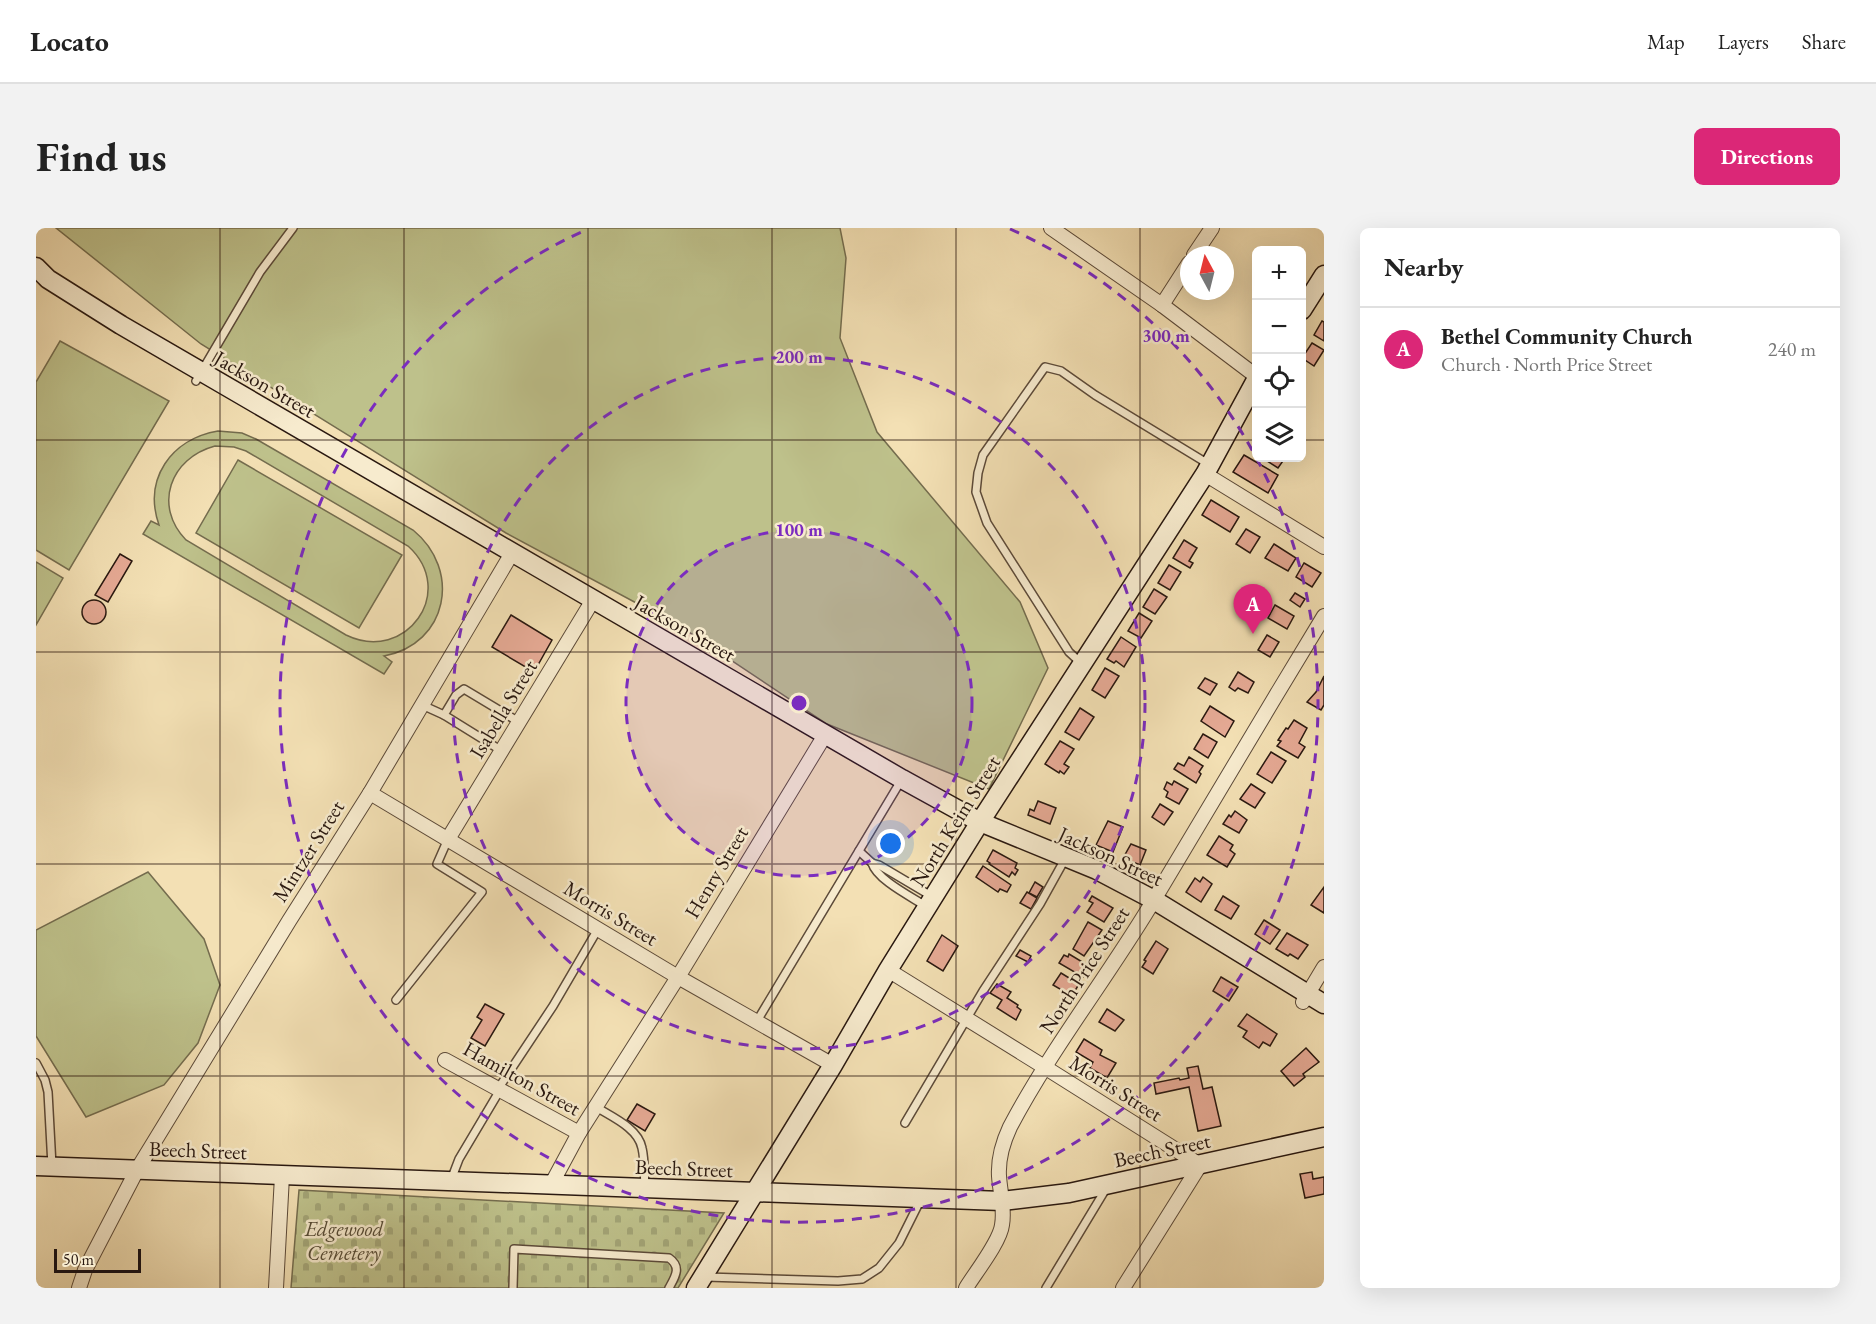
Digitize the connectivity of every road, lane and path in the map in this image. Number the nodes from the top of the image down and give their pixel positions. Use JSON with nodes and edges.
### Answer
{"nodes":[{"id":1,"x":293,"y":228,"type":"edge"},
{"id":2,"x":1051,"y":228,"type":"edge"},
{"id":3,"x":1212,"y":228,"type":"edge"},
{"id":4,"x":1066,"y":232,"type":"edge"},
{"id":5,"x":1200,"y":246,"type":"edge"},
{"id":6,"x":36,"y":267,"type":"edge"},
{"id":7,"x":1324,"y":275,"type":"edge"},
{"id":8,"x":1180,"y":277,"type":"edge"},
{"id":9,"x":1306,"y":304,"type":"edge"},
{"id":10,"x":1162,"y":305,"type":"junction"},
{"id":11,"x":1252,"y":372,"type":"edge"},
{"id":12,"x":198,"y":377,"type":"junction"},
{"id":13,"x":1252,"y":389,"type":"edge"},
{"id":14,"x":1207,"y":469,"type":"junction"},
{"id":15,"x":1324,"y":547,"type":"edge"},
{"id":16,"x":512,"y":553,"type":"junction"},
{"id":17,"x":593,"y":600,"type":"junction"},
{"id":18,"x":1324,"y":616,"type":"edge"},
{"id":19,"x":1083,"y":664,"type":"junction"},
{"id":20,"x":422,"y":705,"type":"junction"},
{"id":21,"x":444,"y":715,"type":"junction"},
{"id":22,"x":519,"y":722,"type":"junction"},
{"id":23,"x":825,"y":735,"type":"junction"},
{"id":24,"x":502,"y":751,"type":"junction"},
{"id":25,"x":902,"y":779,"type":"junction"},
{"id":26,"x":370,"y":793,"type":"junction"},
{"id":27,"x":980,"y":822,"type":"junction"},
{"id":28,"x":448,"y":839,"type":"junction"},
{"id":29,"x":859,"y":851,"type":"junction"},
{"id":30,"x":1066,"y":857,"type":"junction"},
{"id":31,"x":872,"y":863,"type":"junction"},
{"id":32,"x":1154,"y":900,"type":"junction"},
{"id":33,"x":930,"y":903,"type":"junction"},
{"id":34,"x":598,"y":929,"type":"junction"},
{"id":35,"x":1324,"y":967,"type":"edge"},
{"id":36,"x":888,"y":970,"type":"junction"},
{"id":37,"x":678,"y":977,"type":"junction"},
{"id":38,"x":1305,"y":998,"type":"junction"},
{"id":39,"x":396,"y":1000,"type":"dead end"},
{"id":40,"x":1324,"y":1004,"type":"edge"},
{"id":41,"x":967,"y":1019,"type":"junction"},
{"id":42,"x":757,"y":1022,"type":"junction"},
{"id":43,"x":445,"y":1060,"type":"dead end"},
{"id":44,"x":36,"y":1063,"type":"edge"},
{"id":45,"x":833,"y":1065,"type":"junction"},
{"id":46,"x":1046,"y":1068,"type":"junction"},
{"id":47,"x":499,"y":1089,"type":"junction"},
{"id":48,"x":596,"y":1107,"type":"junction"},
{"id":49,"x":905,"y":1124,"type":"dead end"},
{"id":50,"x":579,"y":1133,"type":"junction"},
{"id":51,"x":1324,"y":1137,"type":"edge"},
{"id":52,"x":44,"y":1166,"type":"edge"},
{"id":53,"x":1200,"y":1166,"type":"junction"},
{"id":54,"x":137,"y":1170,"type":"junction"},
{"id":55,"x":282,"y":1176,"type":"junction"},
{"id":56,"x":451,"y":1182,"type":"junction"},
{"id":57,"x":551,"y":1185,"type":"junction"},
{"id":58,"x":1108,"y":1185,"type":"junction"},
{"id":59,"x":645,"y":1189,"type":"junction"},
{"id":60,"x":755,"y":1193,"type":"junction"},
{"id":61,"x":921,"y":1198,"type":"junction"},
{"id":62,"x":1002,"y":1201,"type":"junction"},
{"id":63,"x":700,"y":1283,"type":"edge"},
{"id":64,"x":79,"y":1288,"type":"edge"},
{"id":65,"x":276,"y":1288,"type":"edge"},
{"id":66,"x":513,"y":1288,"type":"edge"},
{"id":67,"x":669,"y":1288,"type":"edge"},
{"id":68,"x":966,"y":1288,"type":"edge"},
{"id":69,"x":1046,"y":1288,"type":"edge"},
{"id":70,"x":1123,"y":1288,"type":"edge"}],
"edges":[{"from":1,"to":12,"type":"lane"},
{"from":2,"to":4,"type":"street"},
{"from":3,"to":5,"type":"street"},
{"from":4,"to":10,"type":"street"},
{"from":6,"to":12,"type":"street","name":"Jackson Street"},
{"from":7,"to":9,"type":"street"},
{"from":8,"to":10,"type":"street"},
{"from":10,"to":11,"type":"street"},
{"from":12,"to":16,"type":"street","name":"Jackson Street"},
{"from":13,"to":14,"type":"street","name":"North Keim Street"},
{"from":14,"to":15,"type":"street"},
{"from":14,"to":19,"type":"street","name":"North Keim Street"},
{"from":14,"to":19,"type":"lane"},
{"from":16,"to":17,"type":"street","name":"Jackson Street"},
{"from":16,"to":20,"type":"street","name":"Mintzer Street"},
{"from":17,"to":22,"type":"street","name":"Isabella Street"},
{"from":17,"to":23,"type":"street","name":"Jackson Street"},
{"from":18,"to":32,"type":"street","name":"North Price Street"},
{"from":19,"to":27,"type":"street","name":"North Keim Street"},
{"from":20,"to":21,"type":"lane"},
{"from":20,"to":26,"type":"street","name":"Mintzer Street"},
{"from":21,"to":22,"type":"lane"},
{"from":21,"to":24,"type":"lane"},
{"from":22,"to":24,"type":"street","name":"Isabella Street"},
{"from":23,"to":25,"type":"street","name":"Jackson Street"},
{"from":23,"to":37,"type":"street","name":"Henry Street"},
{"from":24,"to":28,"type":"street","name":"Isabella Street"},
{"from":25,"to":27,"type":"street","name":"Jackson Street"},
{"from":25,"to":29,"type":"lane"},
{"from":26,"to":28,"type":"street","name":"Morris Street"},
{"from":26,"to":54,"type":"street","name":"Mintzer Street"},
{"from":27,"to":30,"type":"street","name":"Jackson Street"},
{"from":27,"to":33,"type":"street","name":"North Keim Street"},
{"from":28,"to":34,"type":"street","name":"Morris Street"},
{"from":28,"to":39,"type":"lane"},
{"from":29,"to":31,"type":"lane"},
{"from":29,"to":42,"type":"lane"},
{"from":30,"to":32,"type":"street","name":"Jackson Street"},
{"from":30,"to":41,"type":"lane"},
{"from":31,"to":33,"type":"lane"},
{"from":31,"to":33,"type":"lane"},
{"from":32,"to":38,"type":"street","name":"Jackson Street"},
{"from":32,"to":46,"type":"street","name":"North Price Street"},
{"from":33,"to":36,"type":"street","name":"North Keim Street"},
{"from":34,"to":37,"type":"street","name":"Morris Street"},
{"from":34,"to":47,"type":"lane"},
{"from":35,"to":38,"type":"street"},
{"from":36,"to":41,"type":"street","name":"Morris Street"},
{"from":36,"to":45,"type":"street","name":"North Keim Street"},
{"from":37,"to":42,"type":"street","name":"Morris Street"},
{"from":37,"to":48,"type":"street","name":"Henry Street"},
{"from":38,"to":40,"type":"street","name":"Jackson Street"},
{"from":41,"to":46,"type":"street","name":"Morris Street"},
{"from":41,"to":49,"type":"lane"},
{"from":42,"to":45,"type":"street","name":"Morris Street"},
{"from":43,"to":47,"type":"street","name":"Hamilton Street"},
{"from":44,"to":52,"type":"lane"},
{"from":45,"to":60,"type":"street","name":"North Keim Street"},
{"from":46,"to":53,"type":"street","name":"Morris Street"},
{"from":46,"to":62,"type":"street","name":"North Price Street"},
{"from":47,"to":50,"type":"street","name":"Hamilton Street"},
{"from":47,"to":56,"type":"lane"},
{"from":48,"to":50,"type":"street","name":"Henry Street"},
{"from":48,"to":59,"type":"lane"},
{"from":50,"to":57,"type":"street","name":"Henry Street"},
{"from":51,"to":53,"type":"street","name":"Beech Street"},
{"from":52,"to":54,"type":"street","name":"Beech Street"},
{"from":53,"to":58,"type":"street","name":"Beech Street"},
{"from":53,"to":70,"type":"street"},
{"from":54,"to":55,"type":"street","name":"Beech Street"},
{"from":54,"to":64,"type":"street","name":"Mintzer Street"},
{"from":55,"to":56,"type":"street","name":"Beech Street"},
{"from":55,"to":65,"type":"street"},
{"from":56,"to":57,"type":"street","name":"Beech Street"},
{"from":57,"to":59,"type":"street","name":"Beech Street"},
{"from":58,"to":62,"type":"street","name":"Beech Street"},
{"from":58,"to":69,"type":"lane"},
{"from":59,"to":60,"type":"street","name":"Beech Street"},
{"from":60,"to":61,"type":"street","name":"Beech Street"},
{"from":60,"to":63,"type":"street","name":"North Keim Street"},
{"from":61,"to":62,"type":"street","name":"Beech Street"},
{"from":61,"to":63,"type":"lane"},
{"from":62,"to":68,"type":"street","name":"North Price Street"},
{"from":66,"to":67,"type":"lane"}]}
